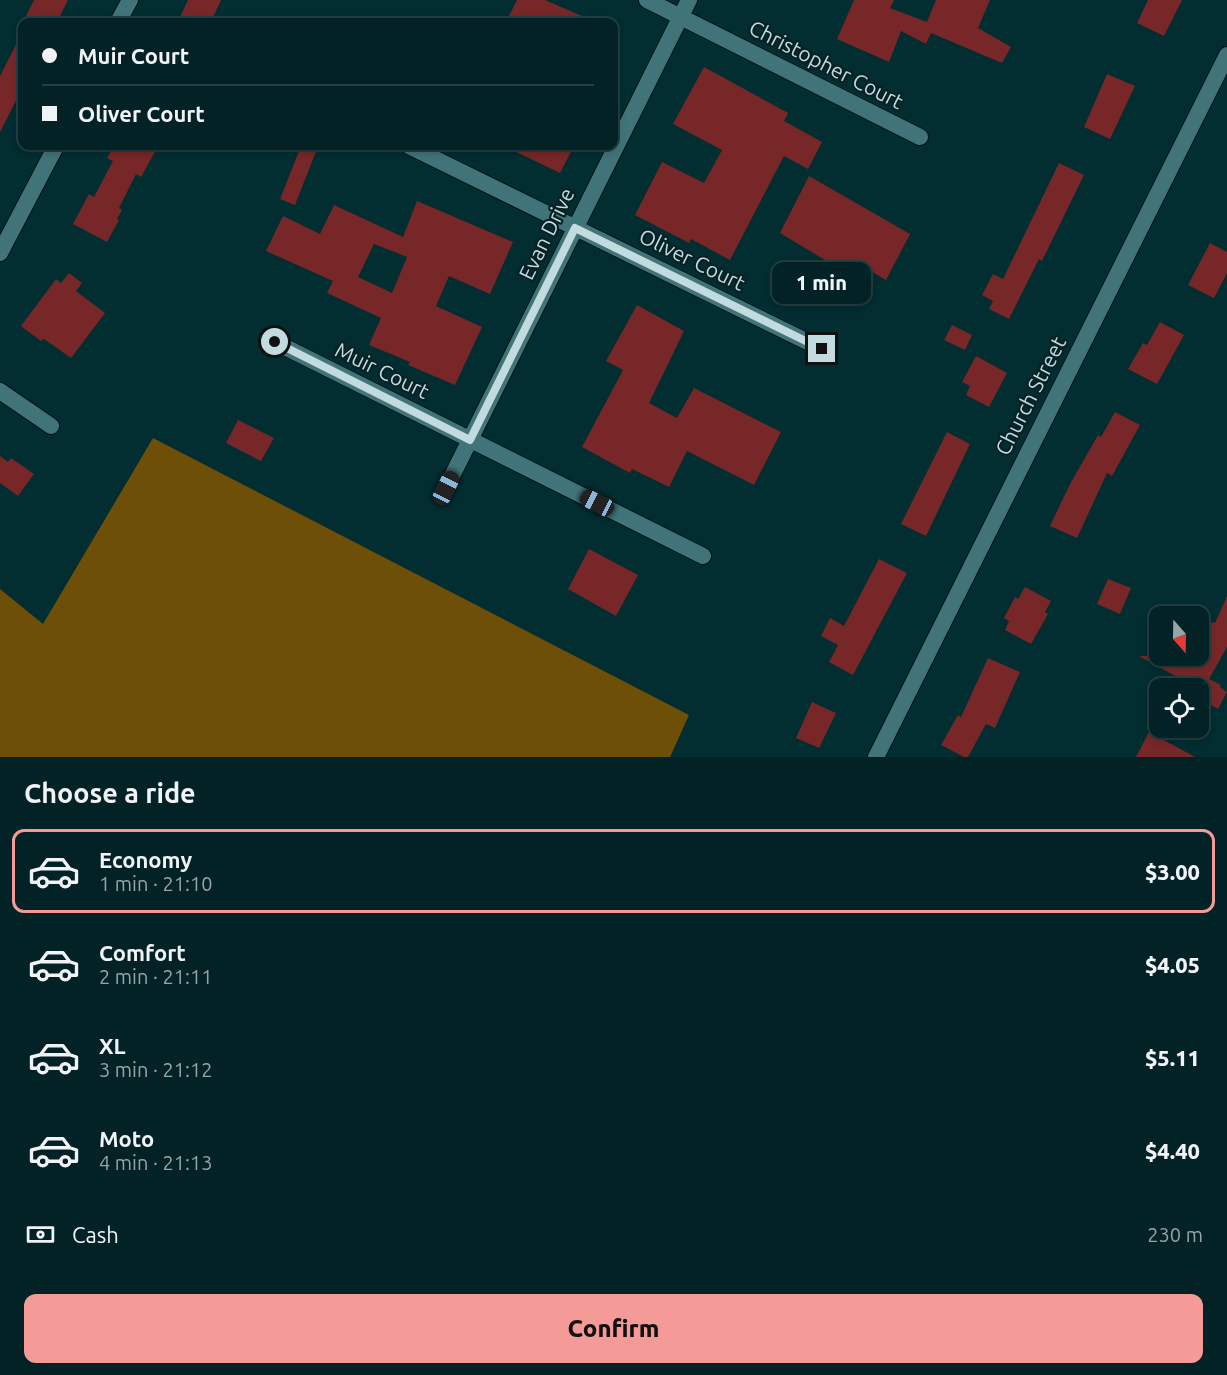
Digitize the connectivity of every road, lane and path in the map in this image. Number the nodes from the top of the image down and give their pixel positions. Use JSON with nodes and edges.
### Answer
{"nodes":[{"id":1,"x":130,"y":0,"type":"edge"},
{"id":2,"x":647,"y":0,"type":"edge"},
{"id":3,"x":689,"y":0,"type":"edge"},
{"id":4,"x":681,"y":17,"type":"junction"},
{"id":5,"x":120,"y":18,"type":"edge"},
{"id":6,"x":1227,"y":55,"type":"edge"},
{"id":7,"x":920,"y":137,"type":"dead end"},
{"id":8,"x":618,"y":142,"type":"edge"},
{"id":9,"x":54,"y":150,"type":"edge"},
{"id":10,"x":417,"y":150,"type":"edge"},
{"id":11,"x":614,"y":150,"type":"edge"},
{"id":12,"x":575,"y":228,"type":"junction"},
{"id":13,"x":0,"y":253,"type":"edge"},
{"id":14,"x":275,"y":342,"type":"dead end"},
{"id":15,"x":822,"y":349,"type":"dead end"},
{"id":16,"x":0,"y":391,"type":"edge"},
{"id":17,"x":51,"y":426,"type":"dead end"},
{"id":18,"x":470,"y":440,"type":"junction"},
{"id":19,"x":446,"y":488,"type":"dead end"},
{"id":20,"x":703,"y":556,"type":"dead end"},
{"id":21,"x":876,"y":757,"type":"edge"}],
"edges":[{"from":1,"to":5,"type":"street"},
{"from":2,"to":4,"type":"street","name":"Christopher Court"},
{"from":3,"to":4,"type":"street","name":"Evan Drive"},
{"from":4,"to":7,"type":"street","name":"Christopher Court"},
{"from":4,"to":8,"type":"street","name":"Evan Drive"},
{"from":6,"to":21,"type":"street","name":"Church Street"},
{"from":9,"to":13,"type":"street"},
{"from":10,"to":12,"type":"street","name":"Oliver Court"},
{"from":11,"to":12,"type":"street","name":"Evan Drive"},
{"from":12,"to":15,"type":"street","name":"Oliver Court"},
{"from":12,"to":18,"type":"street","name":"Evan Drive"},
{"from":14,"to":18,"type":"street","name":"Muir Court"},
{"from":16,"to":17,"type":"street"},
{"from":18,"to":19,"type":"street","name":"Evan Drive"},
{"from":18,"to":20,"type":"street","name":"Muir Court"}]}
